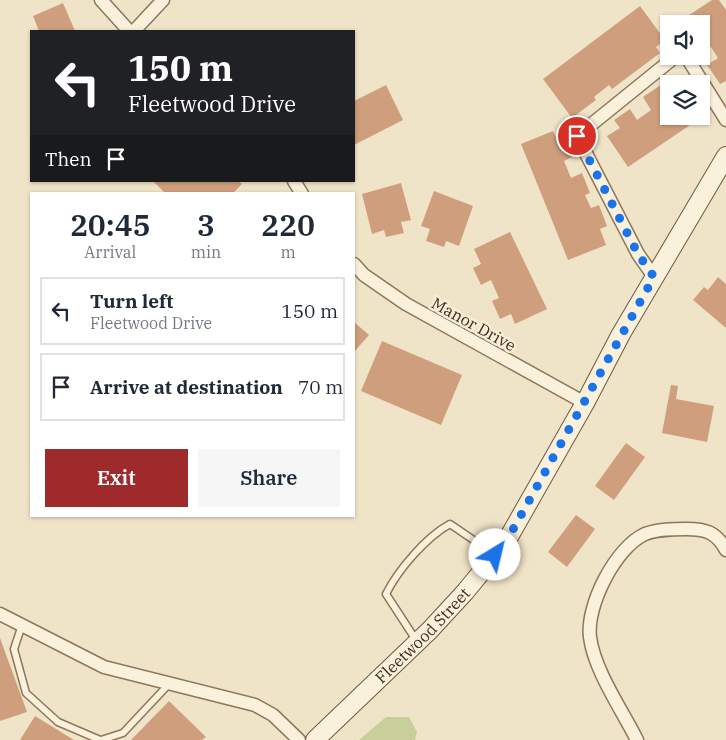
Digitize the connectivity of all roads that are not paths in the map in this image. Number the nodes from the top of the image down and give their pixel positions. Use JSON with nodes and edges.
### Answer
{"nodes":[{"id":1,"x":101,"y":0,"type":"edge"},
{"id":2,"x":163,"y":0,"type":"edge"},
{"id":3,"x":128,"y":30,"type":"edge"},
{"id":4,"x":135,"y":30,"type":"edge"},
{"id":5,"x":665,"y":65,"type":"edge"},
{"id":6,"x":692,"y":65,"type":"edge"},
{"id":7,"x":726,"y":120,"type":"edge"},
{"id":8,"x":726,"y":156,"type":"edge"},
{"id":9,"x":355,"y":265,"type":"edge"},
{"id":10,"x":654,"y":277,"type":"junction"},
{"id":11,"x":585,"y":403,"type":"junction"},
{"id":12,"x":726,"y":550,"type":"edge"},
{"id":13,"x":495,"y":555,"type":"junction"},
{"id":14,"x":0,"y":614,"type":"edge"},
{"id":15,"x":22,"y":626,"type":"junction"},
{"id":16,"x":418,"y":642,"type":"junction"},
{"id":17,"x":169,"y":684,"type":"junction"},
{"id":18,"x":100,"y":740,"type":"edge"},
{"id":19,"x":299,"y":740,"type":"edge"},
{"id":20,"x":315,"y":740,"type":"edge"},
{"id":21,"x":637,"y":740,"type":"edge"}],
"edges":[{"from":1,"to":3,"type":"street"},
{"from":2,"to":4,"type":"street"},
{"from":5,"to":10,"type":"street"},
{"from":6,"to":7,"type":"street"},
{"from":8,"to":10,"type":"street","name":"Fleetwood Street"},
{"from":9,"to":11,"type":"street","name":"Manor Drive"},
{"from":10,"to":11,"type":"street","name":"Fleetwood Street"},
{"from":11,"to":13,"type":"street","name":"Fleetwood Street"},
{"from":12,"to":21,"type":"street"},
{"from":13,"to":16,"type":"street","name":"Fleetwood Street"},
{"from":13,"to":16,"type":"lane"},
{"from":14,"to":15,"type":"street"},
{"from":15,"to":17,"type":"street"},
{"from":15,"to":18,"type":"lane"},
{"from":16,"to":20,"type":"street","name":"Fleetwood Street"},
{"from":17,"to":18,"type":"lane"},
{"from":17,"to":19,"type":"street"}]}
